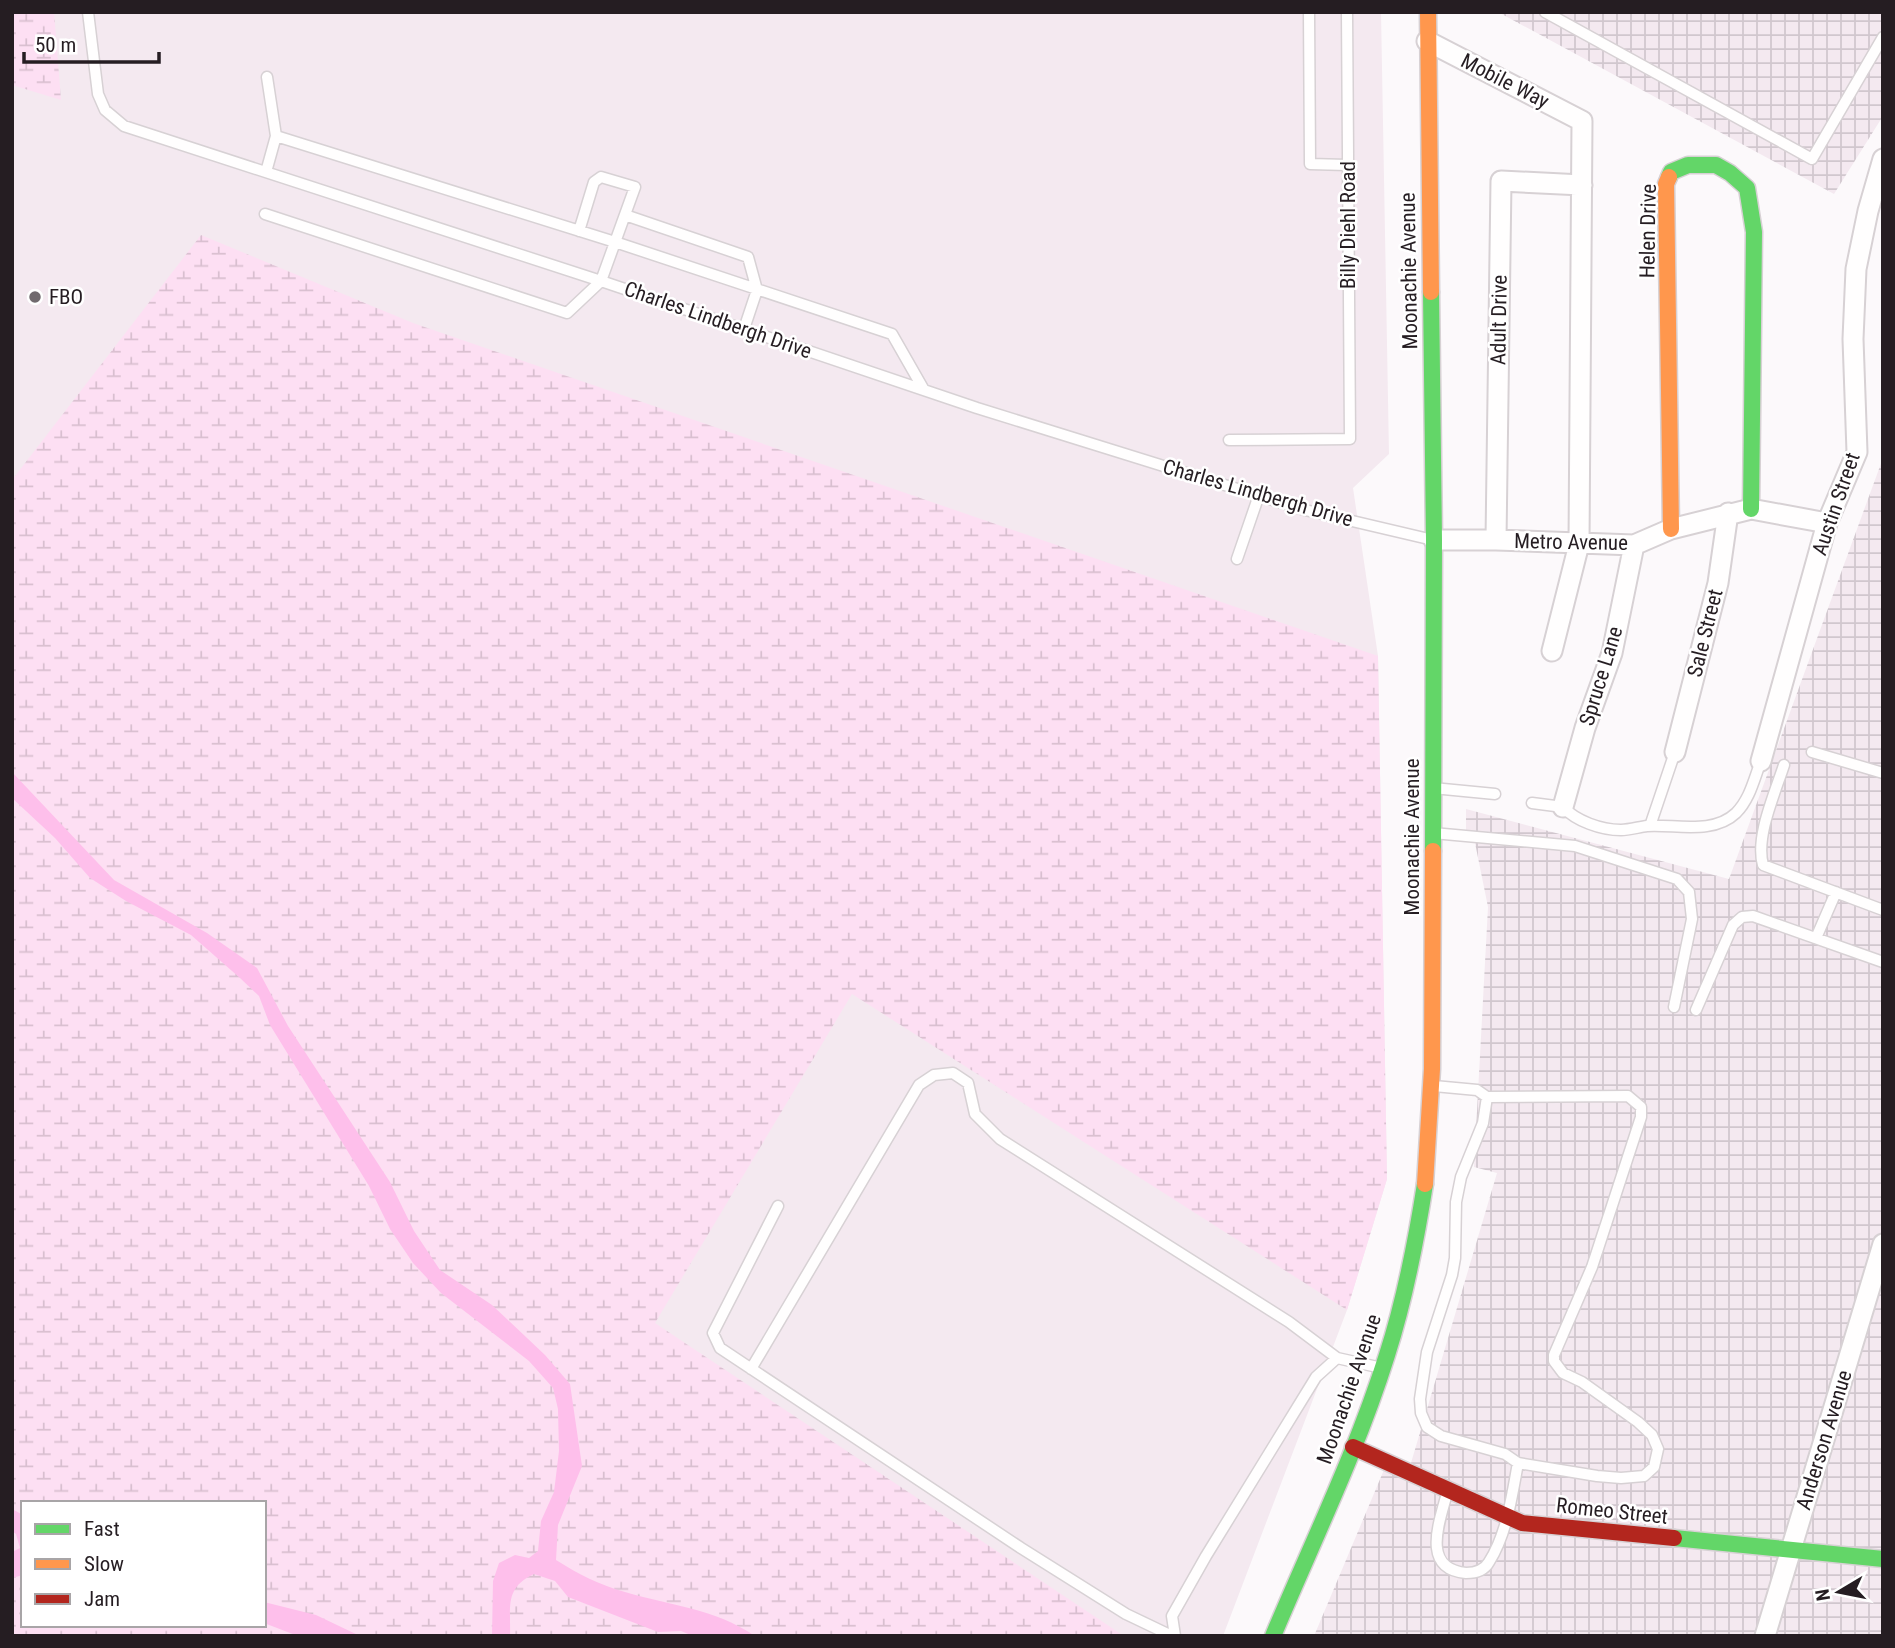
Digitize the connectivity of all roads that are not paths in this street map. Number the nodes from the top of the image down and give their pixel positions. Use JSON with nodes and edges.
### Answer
{"nodes":[{"id":1,"x":88,"y":12,"type":"edge"},
{"id":2,"x":1309,"y":12,"type":"edge"},
{"id":3,"x":1347,"y":12,"type":"edge"},
{"id":4,"x":1428,"y":12,"type":"edge"},
{"id":5,"x":1545,"y":12,"type":"edge"},
{"id":6,"x":1883,"y":37,"type":"edge"},
{"id":7,"x":1427,"y":41,"type":"junction"},
{"id":8,"x":267,"y":77,"type":"dead end"},
{"id":9,"x":276,"y":136,"type":"junction"},
{"id":10,"x":1883,"y":159,"type":"edge"},
{"id":11,"x":1347,"y":165,"type":"junction"},
{"id":12,"x":266,"y":172,"type":"junction"},
{"id":13,"x":1582,"y":185,"type":"junction"},
{"id":14,"x":265,"y":214,"type":"dead end"},
{"id":15,"x":625,"y":215,"type":"junction"},
{"id":16,"x":579,"y":231,"type":"junction"},
{"id":17,"x":615,"y":242,"type":"junction"},
{"id":18,"x":601,"y":281,"type":"junction"},
{"id":19,"x":757,"y":290,"type":"junction"},
{"id":20,"x":744,"y":329,"type":"junction"},
{"id":21,"x":924,"y":390,"type":"junction"},
{"id":22,"x":1229,"y":439,"type":"dead end"},
{"id":23,"x":1259,"y":495,"type":"junction"},
{"id":24,"x":1751,"y":509,"type":"junction"},
{"id":25,"x":1728,"y":513,"type":"junction"},
{"id":26,"x":1827,"y":523,"type":"junction"},
{"id":27,"x":1671,"y":529,"type":"junction"},
{"id":28,"x":1434,"y":540,"type":"junction"},
{"id":29,"x":1496,"y":540,"type":"junction"},
{"id":30,"x":1579,"y":544,"type":"junction"},
{"id":31,"x":1634,"y":545,"type":"junction"},
{"id":32,"x":1237,"y":559,"type":"dead end"},
{"id":33,"x":1552,"y":651,"type":"dead end"},
{"id":34,"x":1675,"y":752,"type":"joint"},
{"id":35,"x":1811,"y":752,"type":"dead end"},
{"id":36,"x":1761,"y":761,"type":"joint"},
{"id":37,"x":1784,"y":765,"type":"dead end"},
{"id":38,"x":1883,"y":773,"type":"edge"},
{"id":39,"x":1433,"y":788,"type":"junction"},
{"id":40,"x":1495,"y":794,"type":"dead end"},
{"id":41,"x":1532,"y":803,"type":"dead end"},
{"id":42,"x":1563,"y":807,"type":"junction"},
{"id":43,"x":1650,"y":826,"type":"junction"},
{"id":44,"x":1433,"y":833,"type":"junction"},
{"id":45,"x":1836,"y":892,"type":"junction"},
{"id":46,"x":1883,"y":910,"type":"edge"},
{"id":47,"x":1816,"y":938,"type":"junction"},
{"id":48,"x":1883,"y":962,"type":"edge"},
{"id":49,"x":1674,"y":1007,"type":"dead end"},
{"id":50,"x":1696,"y":1010,"type":"dead end"},
{"id":51,"x":1431,"y":1085,"type":"junction"},
{"id":52,"x":1487,"y":1097,"type":"junction"},
{"id":53,"x":778,"y":1206,"type":"dead end"},
{"id":54,"x":1883,"y":1244,"type":"edge"},
{"id":55,"x":1877,"y":1285,"type":"edge"},
{"id":56,"x":1337,"y":1358,"type":"junction"},
{"id":57,"x":1382,"y":1368,"type":"junction"},
{"id":58,"x":751,"y":1369,"type":"junction"},
{"id":59,"x":1353,"y":1447,"type":"junction"},
{"id":60,"x":1518,"y":1463,"type":"junction"},
{"id":61,"x":1448,"y":1490,"type":"junction"},
{"id":62,"x":1508,"y":1516,"type":"junction"},
{"id":63,"x":1791,"y":1550,"type":"junction"},
{"id":64,"x":1883,"y":1559,"type":"edge"},
{"id":65,"x":1174,"y":1636,"type":"edge"},
{"id":66,"x":1273,"y":1636,"type":"edge"},
{"id":67,"x":1765,"y":1636,"type":"edge"}],
"edges":[{"from":1,"to":12,"type":"lane","name":"Charles Lindbergh Drive"},
{"from":2,"to":11,"type":"lane"},
{"from":3,"to":11,"type":"lane","name":"Billy Diehl Road"},
{"from":4,"to":7,"type":"main road","name":"Moonachie Avenue"},
{"from":5,"to":6,"type":"lane"},
{"from":7,"to":13,"type":"street","name":"Mobile Way"},
{"from":7,"to":28,"type":"main road","name":"Moonachie Avenue"},
{"from":8,"to":9,"type":"lane"},
{"from":9,"to":12,"type":"lane"},
{"from":9,"to":16,"type":"lane"},
{"from":10,"to":26,"type":"street","name":"Austin Street"},
{"from":11,"to":22,"type":"lane","name":"Billy Diehl Road"},
{"from":12,"to":18,"type":"lane","name":"Charles Lindbergh Drive"},
{"from":13,"to":29,"type":"street","name":"Adult Drive"},
{"from":13,"to":30,"type":"street"},
{"from":14,"to":18,"type":"lane"},
{"from":15,"to":16,"type":"lane"},
{"from":15,"to":17,"type":"lane"},
{"from":15,"to":19,"type":"lane"},
{"from":16,"to":17,"type":"lane"},
{"from":17,"to":18,"type":"lane"},
{"from":17,"to":19,"type":"lane"},
{"from":18,"to":20,"type":"lane","name":"Charles Lindbergh Drive"},
{"from":19,"to":20,"type":"lane"},
{"from":19,"to":21,"type":"lane"},
{"from":20,"to":21,"type":"lane","name":"Charles Lindbergh Drive"},
{"from":21,"to":23,"type":"lane","name":"Charles Lindbergh Drive"},
{"from":23,"to":28,"type":"lane","name":"Charles Lindbergh Drive"},
{"from":23,"to":32,"type":"lane"},
{"from":24,"to":25,"type":"street","name":"Metro Avenue"},
{"from":24,"to":26,"type":"street","name":"Metro Avenue"},
{"from":24,"to":27,"type":"main road","name":"Helen Drive"},
{"from":25,"to":27,"type":"street","name":"Metro Avenue"},
{"from":25,"to":34,"type":"street","name":"Sale Street"},
{"from":26,"to":36,"type":"street","name":"Austin Street"},
{"from":27,"to":31,"type":"street","name":"Metro Avenue"},
{"from":28,"to":29,"type":"street","name":"Metro Avenue"},
{"from":28,"to":39,"type":"main road","name":"Moonachie Avenue"},
{"from":29,"to":30,"type":"street","name":"Metro Avenue"},
{"from":30,"to":31,"type":"street","name":"Metro Avenue"},
{"from":30,"to":33,"type":"street"},
{"from":31,"to":42,"type":"street","name":"Spruce Lane"},
{"from":34,"to":43,"type":"lane"},
{"from":35,"to":38,"type":"lane"},
{"from":36,"to":43,"type":"lane"},
{"from":37,"to":45,"type":"lane"},
{"from":39,"to":40,"type":"lane"},
{"from":39,"to":44,"type":"main road","name":"Moonachie Avenue"},
{"from":41,"to":42,"type":"lane"},
{"from":42,"to":43,"type":"lane"},
{"from":44,"to":49,"type":"lane"},
{"from":44,"to":51,"type":"main road","name":"Moonachie Avenue"},
{"from":45,"to":46,"type":"lane"},
{"from":45,"to":47,"type":"lane"},
{"from":47,"to":48,"type":"lane"},
{"from":47,"to":50,"type":"lane"},
{"from":51,"to":52,"type":"lane"},
{"from":51,"to":57,"type":"main road","name":"Moonachie Avenue"},
{"from":52,"to":60,"type":"lane"},
{"from":52,"to":60,"type":"lane"},
{"from":53,"to":58,"type":"lane"},
{"from":54,"to":55,"type":"street","name":"Anderson Avenue"},
{"from":55,"to":63,"type":"street","name":"Anderson Avenue"},
{"from":56,"to":57,"type":"lane"},
{"from":56,"to":58,"type":"lane"},
{"from":56,"to":65,"type":"lane"},
{"from":57,"to":59,"type":"main road","name":"Moonachie Avenue"},
{"from":58,"to":65,"type":"lane"},
{"from":59,"to":61,"type":"main road","name":"Romeo Street"},
{"from":59,"to":66,"type":"main road","name":"Moonachie Avenue"},
{"from":60,"to":62,"type":"lane"},
{"from":61,"to":62,"type":"main road","name":"Romeo Street"},
{"from":61,"to":62,"type":"lane"},
{"from":62,"to":63,"type":"main road","name":"Romeo Street"},
{"from":63,"to":64,"type":"main road","name":"Romeo Street"},
{"from":63,"to":67,"type":"street","name":"Anderson Avenue"}]}
